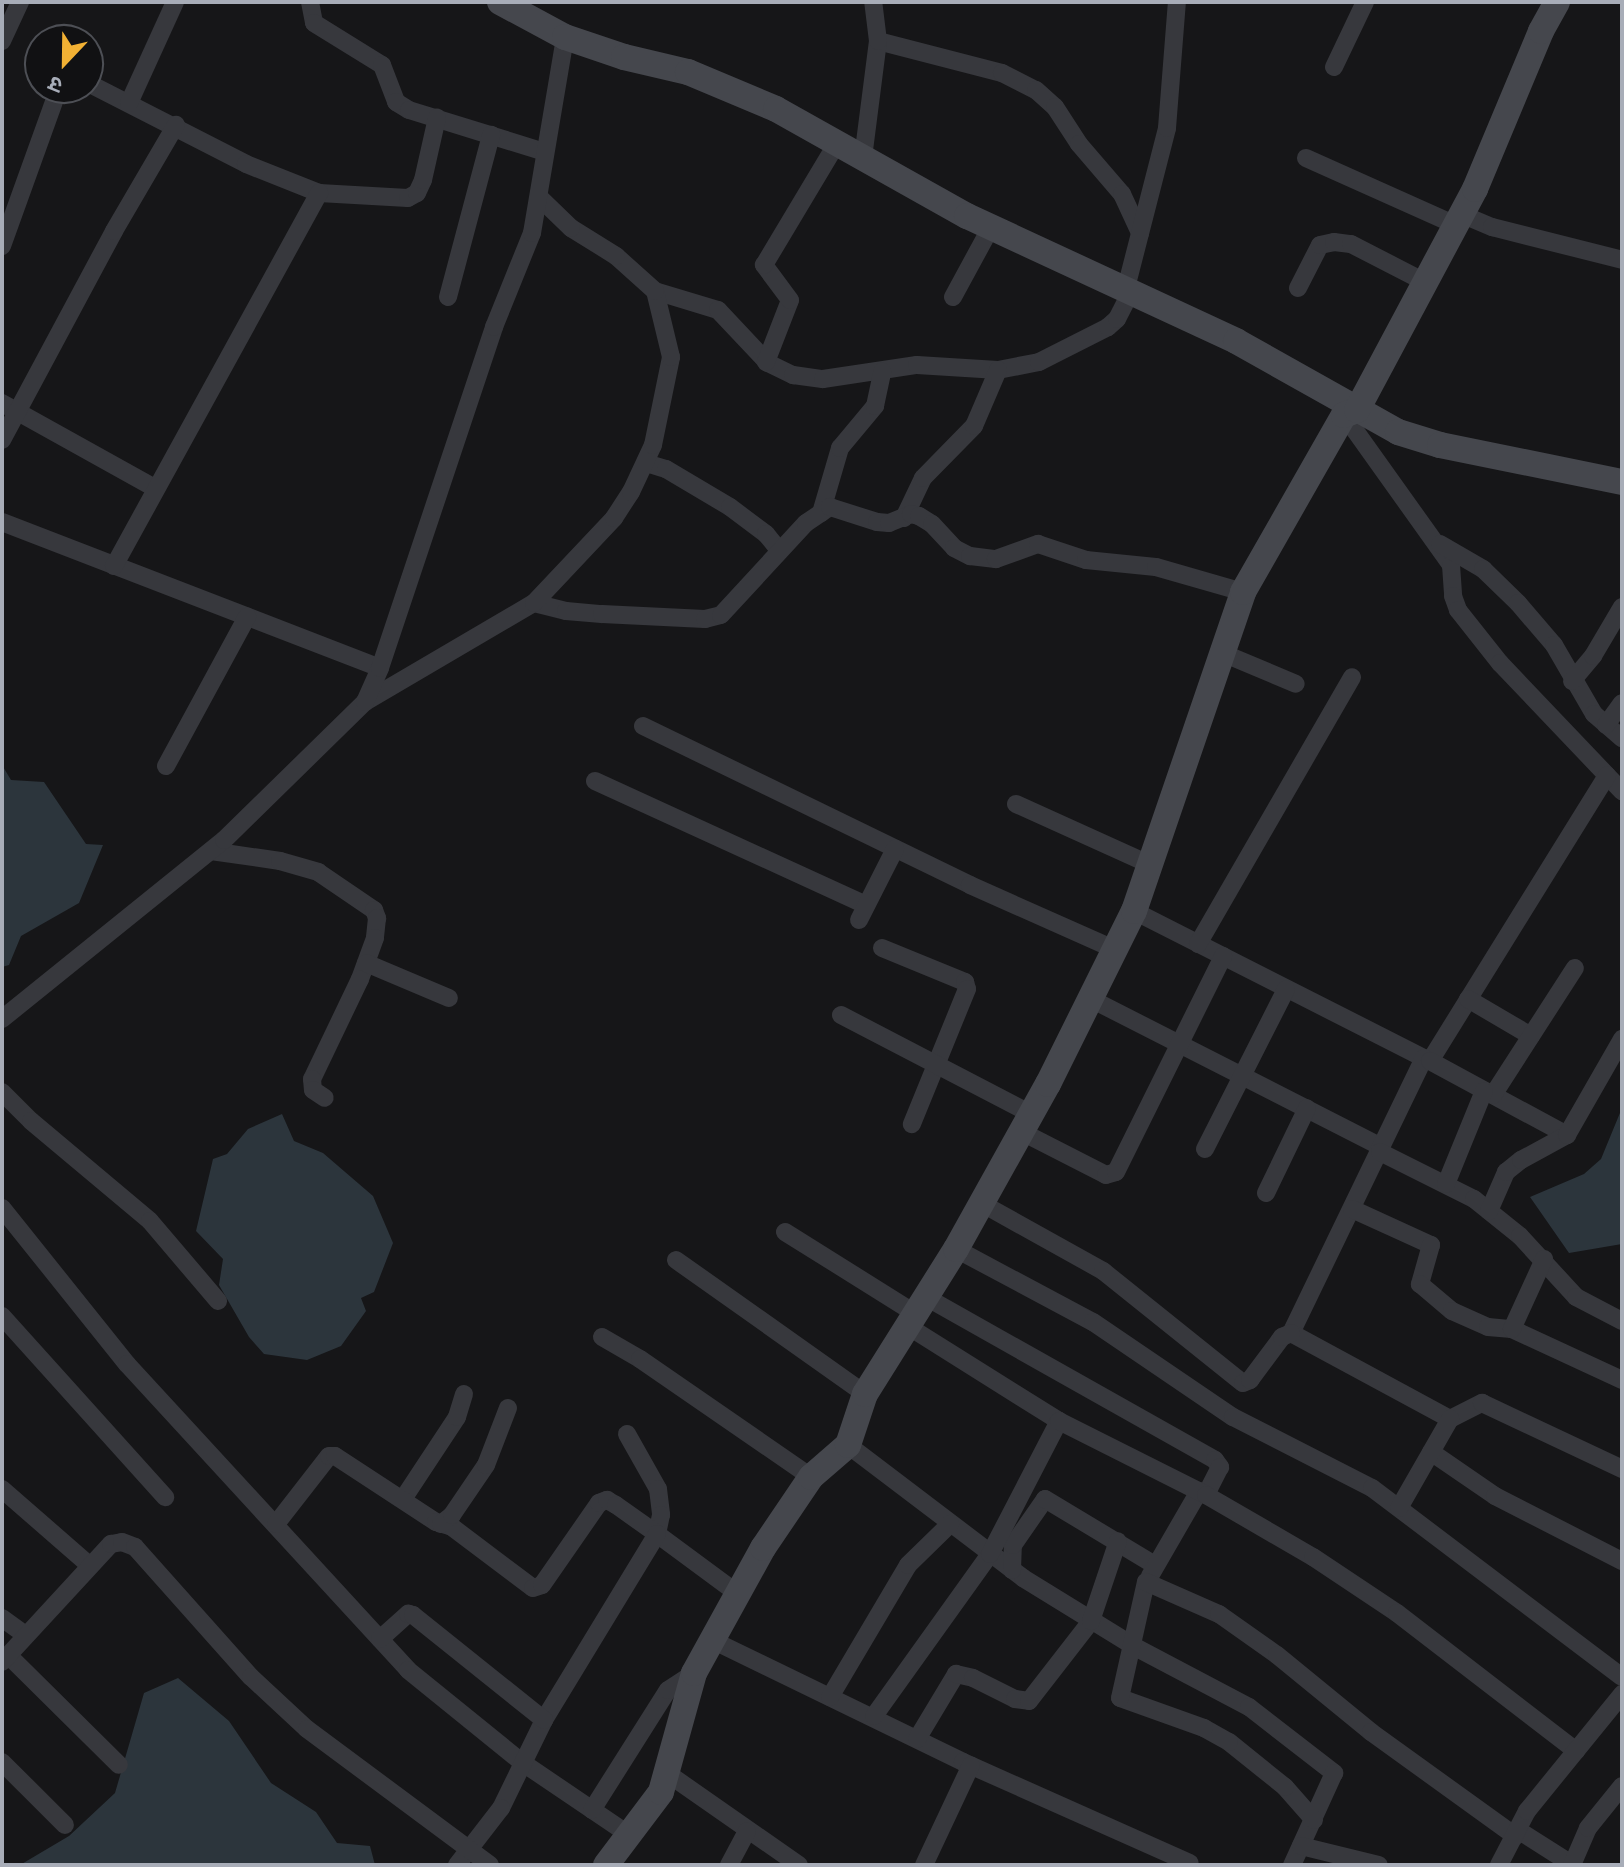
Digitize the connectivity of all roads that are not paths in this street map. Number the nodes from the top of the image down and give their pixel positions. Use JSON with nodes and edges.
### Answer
{"nodes":[{"id":1,"x":20,"y":2,"type":"edge"},
{"id":2,"x":175,"y":2,"type":"edge"},
{"id":3,"x":310,"y":2,"type":"edge"},
{"id":4,"x":500,"y":2,"type":"edge"},
{"id":5,"x":873,"y":2,"type":"edge"},
{"id":6,"x":1177,"y":2,"type":"edge"},
{"id":7,"x":1365,"y":2,"type":"edge"},
{"id":8,"x":1557,"y":2,"type":"edge"},
{"id":9,"x":534,"y":10,"type":"edge"},
{"id":10,"x":565,"y":37,"type":"junction"},
{"id":11,"x":2,"y":41,"type":"edge"},
{"id":12,"x":878,"y":41,"type":"junction"},
{"id":13,"x":1334,"y":67,"type":"dead end"},
{"id":14,"x":104,"y":91,"type":"edge"},
{"id":15,"x":129,"y":103,"type":"junction"},
{"id":16,"x":53,"y":104,"type":"edge"},
{"id":17,"x":437,"y":118,"type":"junction"},
{"id":18,"x":176,"y":125,"type":"junction"},
{"id":19,"x":491,"y":135,"type":"junction"},
{"id":20,"x":837,"y":143,"type":"junction"},
{"id":21,"x":545,"y":152,"type":"junction"},
{"id":22,"x":863,"y":158,"type":"junction"},
{"id":23,"x":1306,"y":158,"type":"dead end"},
{"id":24,"x":319,"y":193,"type":"junction"},
{"id":25,"x":539,"y":197,"type":"junction"},
{"id":26,"x":1458,"y":220,"type":"junction"},
{"id":27,"x":991,"y":227,"type":"junction"},
{"id":28,"x":1140,"y":233,"type":"junction"},
{"id":29,"x":2,"y":246,"type":"edge"},
{"id":30,"x":1622,"y":260,"type":"edge"},
{"id":31,"x":1425,"y":282,"type":"junction"},
{"id":32,"x":1298,"y":288,"type":"dead end"},
{"id":33,"x":1128,"y":289,"type":"junction"},
{"id":34,"x":655,"y":291,"type":"junction"},
{"id":35,"x":448,"y":297,"type":"dead end"},
{"id":36,"x":953,"y":297,"type":"dead end"},
{"id":37,"x":766,"y":362,"type":"junction"},
{"id":38,"x":998,"y":370,"type":"junction"},
{"id":39,"x":882,"y":372,"type":"junction"},
{"id":40,"x":10,"y":408,"type":"edge"},
{"id":41,"x":1350,"y":413,"type":"junction"},
{"id":42,"x":2,"y":440,"type":"edge"},
{"id":43,"x":646,"y":463,"type":"junction"},
{"id":44,"x":1622,"y":482,"type":"edge"},
{"id":45,"x":155,"y":488,"type":"junction"},
{"id":46,"x":821,"y":513,"type":"junction"},
{"id":47,"x":904,"y":518,"type":"junction"},
{"id":48,"x":2,"y":522,"type":"edge"},
{"id":49,"x":1434,"y":541,"type":"junction"},
{"id":50,"x":779,"y":550,"type":"junction"},
{"id":51,"x":114,"y":566,"type":"junction"},
{"id":52,"x":1243,"y":592,"type":"junction"},
{"id":53,"x":534,"y":603,"type":"junction"},
{"id":54,"x":1622,"y":607,"type":"edge"},
{"id":55,"x":247,"y":617,"type":"junction"},
{"id":56,"x":1220,"y":652,"type":"junction"},
{"id":57,"x":380,"y":668,"type":"junction"},
{"id":58,"x":1352,"y":677,"type":"dead end"},
{"id":59,"x":1572,"y":681,"type":"junction"},
{"id":60,"x":1296,"y":684,"type":"dead end"},
{"id":61,"x":365,"y":702,"type":"junction"},
{"id":62,"x":1622,"y":703,"type":"edge"},
{"id":63,"x":1606,"y":725,"type":"junction"},
{"id":64,"x":643,"y":726,"type":"dead end"},
{"id":65,"x":1622,"y":738,"type":"edge"},
{"id":66,"x":166,"y":766,"type":"dead end"},
{"id":67,"x":1607,"y":775,"type":"junction"},
{"id":68,"x":595,"y":781,"type":"dead end"},
{"id":69,"x":1622,"y":791,"type":"edge"},
{"id":70,"x":1016,"y":804,"type":"dead end"},
{"id":71,"x":895,"y":849,"type":"junction"},
{"id":72,"x":211,"y":851,"type":"junction"},
{"id":73,"x":1149,"y":864,"type":"junction"},
{"id":74,"x":1134,"y":911,"type":"junction"},
{"id":75,"x":1198,"y":944,"type":"junction"},
{"id":76,"x":882,"y":948,"type":"dead end"},
{"id":77,"x":1116,"y":950,"type":"junction"},
{"id":78,"x":1223,"y":956,"type":"junction"},
{"id":79,"x":366,"y":963,"type":"junction"},
{"id":80,"x":1575,"y":968,"type":"dead end"},
{"id":81,"x":1286,"y":989,"type":"junction"},
{"id":82,"x":449,"y":998,"type":"dead end"},
{"id":83,"x":1091,"y":999,"type":"junction"},
{"id":84,"x":1468,"y":999,"type":"junction"},
{"id":85,"x":841,"y":1015,"type":"dead end"},
{"id":86,"x":2,"y":1019,"type":"edge"},
{"id":87,"x":1531,"y":1036,"type":"junction"},
{"id":88,"x":1622,"y":1039,"type":"edge"},
{"id":89,"x":1179,"y":1043,"type":"junction"},
{"id":90,"x":1427,"y":1060,"type":"junction"},
{"id":91,"x":938,"y":1065,"type":"junction"},
{"id":92,"x":1243,"y":1076,"type":"junction"},
{"id":93,"x":2,"y":1092,"type":"edge"},
{"id":94,"x":1489,"y":1093,"type":"junction"},
{"id":95,"x":325,"y":1098,"type":"dead end"},
{"id":96,"x":1307,"y":1108,"type":"junction"},
{"id":97,"x":1026,"y":1123,"type":"junction"},
{"id":98,"x":912,"y":1124,"type":"dead end"},
{"id":99,"x":1567,"y":1135,"type":"junction"},
{"id":100,"x":1205,"y":1149,"type":"dead end"},
{"id":101,"x":1381,"y":1149,"type":"junction"},
{"id":102,"x":1446,"y":1184,"type":"junction"},
{"id":103,"x":1266,"y":1193,"type":"dead end"},
{"id":104,"x":981,"y":1203,"type":"junction"},
{"id":105,"x":2,"y":1208,"type":"edge"},
{"id":106,"x":1352,"y":1209,"type":"junction"},
{"id":107,"x":1489,"y":1211,"type":"junction"},
{"id":108,"x":785,"y":1232,"type":"dead end"},
{"id":109,"x":956,"y":1249,"type":"junction"},
{"id":110,"x":1544,"y":1259,"type":"junction"},
{"id":111,"x":676,"y":1260,"type":"dead end"},
{"id":112,"x":218,"y":1301,"type":"dead end"},
{"id":113,"x":914,"y":1311,"type":"junction"},
{"id":114,"x":2,"y":1316,"type":"edge"},
{"id":115,"x":1622,"y":1321,"type":"edge"},
{"id":116,"x":1512,"y":1329,"type":"junction"},
{"id":117,"x":1291,"y":1333,"type":"junction"},
{"id":118,"x":602,"y":1337,"type":"dead end"},
{"id":119,"x":1622,"y":1380,"type":"edge"},
{"id":120,"x":464,"y":1394,"type":"dead end"},
{"id":121,"x":865,"y":1394,"type":"junction"},
{"id":122,"x":508,"y":1408,"type":"dead end"},
{"id":123,"x":1450,"y":1419,"type":"junction"},
{"id":124,"x":1059,"y":1421,"type":"junction"},
{"id":125,"x":627,"y":1434,"type":"dead end"},
{"id":126,"x":848,"y":1445,"type":"junction"},
{"id":127,"x":1431,"y":1452,"type":"junction"},
{"id":128,"x":1622,"y":1469,"type":"edge"},
{"id":129,"x":811,"y":1477,"type":"junction"},
{"id":130,"x":2,"y":1489,"type":"edge"},
{"id":131,"x":1202,"y":1493,"type":"junction"},
{"id":132,"x":165,"y":1497,"type":"dead end"},
{"id":133,"x":403,"y":1499,"type":"junction"},
{"id":134,"x":1399,"y":1508,"type":"junction"},
{"id":135,"x":276,"y":1524,"type":"junction"},
{"id":136,"x":441,"y":1524,"type":"junction"},
{"id":137,"x":950,"y":1524,"type":"junction"},
{"id":138,"x":657,"y":1534,"type":"junction"},
{"id":139,"x":1118,"y":1541,"type":"junction"},
{"id":140,"x":990,"y":1554,"type":"junction"},
{"id":141,"x":1622,"y":1561,"type":"edge"},
{"id":142,"x":89,"y":1565,"type":"junction"},
{"id":143,"x":1012,"y":1570,"type":"junction"},
{"id":144,"x":1151,"y":1574,"type":"junction"},
{"id":145,"x":738,"y":1594,"type":"junction"},
{"id":146,"x":2,"y":1618,"type":"edge"},
{"id":147,"x":1091,"y":1621,"type":"junction"},
{"id":148,"x":25,"y":1635,"type":"junction"},
{"id":149,"x":380,"y":1639,"type":"junction"},
{"id":150,"x":712,"y":1640,"type":"junction"},
{"id":151,"x":1134,"y":1646,"type":"junction"},
{"id":152,"x":5,"y":1659,"type":"edge"},
{"id":153,"x":694,"y":1673,"type":"junction"},
{"id":154,"x":1622,"y":1677,"type":"edge"},
{"id":155,"x":1622,"y":1694,"type":"edge"},
{"id":156,"x":830,"y":1697,"type":"junction"},
{"id":157,"x":874,"y":1716,"type":"junction"},
{"id":158,"x":544,"y":1720,"type":"junction"},
{"id":159,"x":917,"y":1739,"type":"junction"},
{"id":160,"x":1576,"y":1751,"type":"junction"},
{"id":161,"x":523,"y":1763,"type":"junction"},
{"id":162,"x":119,"y":1765,"type":"dead end"},
{"id":163,"x":971,"y":1765,"type":"junction"},
{"id":164,"x":667,"y":1773,"type":"junction"},
{"id":165,"x":5,"y":1774,"type":"edge"},
{"id":166,"x":1622,"y":1786,"type":"edge"},
{"id":167,"x":592,"y":1810,"type":"junction"},
{"id":168,"x":1314,"y":1820,"type":"junction"},
{"id":169,"x":65,"y":1825,"type":"dead end"},
{"id":170,"x":747,"y":1831,"type":"junction"},
{"id":171,"x":1516,"y":1833,"type":"junction"},
{"id":172,"x":631,"y":1836,"type":"junction"},
{"id":173,"x":1301,"y":1846,"type":"junction"},
{"id":174,"x":463,"y":1858,"type":"edge"},
{"id":175,"x":1190,"y":1863,"type":"edge"},
{"id":176,"x":490,"y":1865,"type":"edge"},
{"id":177,"x":606,"y":1865,"type":"edge"},
{"id":178,"x":729,"y":1865,"type":"edge"},
{"id":179,"x":799,"y":1865,"type":"edge"},
{"id":180,"x":924,"y":1865,"type":"edge"},
{"id":181,"x":1292,"y":1865,"type":"edge"},
{"id":182,"x":1379,"y":1865,"type":"edge"},
{"id":183,"x":1499,"y":1865,"type":"edge"},
{"id":184,"x":1573,"y":1865,"type":"edge"}],
"edges":[{"from":1,"to":11,"type":"street"},
{"from":2,"to":15,"type":"street"},
{"from":3,"to":17,"type":"street"},
{"from":4,"to":9,"type":"street"},
{"from":5,"to":12,"type":"street"},
{"from":6,"to":28,"type":"street"},
{"from":7,"to":13,"type":"street"},
{"from":8,"to":26,"type":"street"},
{"from":9,"to":10,"type":"street"},
{"from":10,"to":20,"type":"street"},
{"from":10,"to":21,"type":"street"},
{"from":12,"to":22,"type":"street"},
{"from":12,"to":28,"type":"street"},
{"from":14,"to":15,"type":"street"},
{"from":15,"to":18,"type":"street"},
{"from":16,"to":29,"type":"street"},
{"from":17,"to":19,"type":"street"},
{"from":17,"to":24,"type":"street"},
{"from":18,"to":24,"type":"street"},
{"from":18,"to":40,"type":"street"},
{"from":19,"to":21,"type":"street"},
{"from":19,"to":35,"type":"street"},
{"from":20,"to":22,"type":"street"},
{"from":20,"to":37,"type":"street"},
{"from":21,"to":25,"type":"street"},
{"from":22,"to":27,"type":"street"},
{"from":23,"to":26,"type":"street"},
{"from":24,"to":45,"type":"street"},
{"from":25,"to":34,"type":"street"},
{"from":25,"to":57,"type":"street"},
{"from":26,"to":30,"type":"street"},
{"from":26,"to":31,"type":"street"},
{"from":27,"to":33,"type":"street"},
{"from":27,"to":36,"type":"street"},
{"from":28,"to":33,"type":"street"},
{"from":31,"to":32,"type":"street"},
{"from":31,"to":41,"type":"street"},
{"from":33,"to":38,"type":"street"},
{"from":33,"to":41,"type":"street"},
{"from":34,"to":37,"type":"street"},
{"from":34,"to":43,"type":"street"},
{"from":37,"to":39,"type":"street"},
{"from":38,"to":39,"type":"street"},
{"from":38,"to":47,"type":"street"},
{"from":39,"to":46,"type":"street"},
{"from":40,"to":42,"type":"street"},
{"from":40,"to":45,"type":"street"},
{"from":41,"to":44,"type":"street"},
{"from":41,"to":49,"type":"street"},
{"from":41,"to":52,"type":"street"},
{"from":43,"to":50,"type":"street"},
{"from":43,"to":53,"type":"street"},
{"from":45,"to":51,"type":"street"},
{"from":46,"to":47,"type":"street"},
{"from":46,"to":50,"type":"street"},
{"from":47,"to":52,"type":"street"},
{"from":48,"to":51,"type":"street"},
{"from":49,"to":59,"type":"street"},
{"from":49,"to":67,"type":"street"},
{"from":50,"to":53,"type":"street"},
{"from":51,"to":55,"type":"street"},
{"from":52,"to":56,"type":"street"},
{"from":53,"to":61,"type":"street"},
{"from":54,"to":59,"type":"street"},
{"from":55,"to":57,"type":"street"},
{"from":55,"to":66,"type":"street"},
{"from":56,"to":60,"type":"street"},
{"from":56,"to":73,"type":"street"},
{"from":57,"to":61,"type":"street"},
{"from":58,"to":75,"type":"street"},
{"from":59,"to":63,"type":"street"},
{"from":61,"to":72,"type":"street"},
{"from":62,"to":63,"type":"street"},
{"from":63,"to":65,"type":"street"},
{"from":64,"to":71,"type":"street"},
{"from":67,"to":69,"type":"street"},
{"from":67,"to":84,"type":"street"},
{"from":68,"to":71,"type":"street"},
{"from":70,"to":73,"type":"street"},
{"from":71,"to":77,"type":"street"},
{"from":72,"to":79,"type":"street"},
{"from":72,"to":86,"type":"street"},
{"from":73,"to":74,"type":"street"},
{"from":74,"to":75,"type":"street"},
{"from":74,"to":77,"type":"street"},
{"from":75,"to":78,"type":"street"},
{"from":76,"to":91,"type":"street"},
{"from":77,"to":83,"type":"street"},
{"from":78,"to":81,"type":"street"},
{"from":78,"to":89,"type":"street"},
{"from":79,"to":82,"type":"street"},
{"from":79,"to":95,"type":"street"},
{"from":80,"to":87,"type":"street"},
{"from":81,"to":90,"type":"street"},
{"from":81,"to":92,"type":"street"},
{"from":83,"to":89,"type":"street"},
{"from":83,"to":97,"type":"street"},
{"from":84,"to":87,"type":"street"},
{"from":84,"to":90,"type":"street"},
{"from":85,"to":91,"type":"street"},
{"from":87,"to":94,"type":"street"},
{"from":88,"to":99,"type":"street"},
{"from":89,"to":92,"type":"street"},
{"from":89,"to":97,"type":"street"},
{"from":90,"to":94,"type":"street"},
{"from":90,"to":101,"type":"street"},
{"from":91,"to":97,"type":"street"},
{"from":91,"to":98,"type":"street"},
{"from":92,"to":96,"type":"street"},
{"from":92,"to":100,"type":"street"},
{"from":93,"to":112,"type":"street"},
{"from":94,"to":99,"type":"street"},
{"from":94,"to":102,"type":"street"},
{"from":96,"to":101,"type":"street"},
{"from":96,"to":103,"type":"street"},
{"from":97,"to":104,"type":"street"},
{"from":99,"to":107,"type":"street"},
{"from":101,"to":102,"type":"street"},
{"from":101,"to":106,"type":"street"},
{"from":102,"to":107,"type":"street"},
{"from":104,"to":109,"type":"street"},
{"from":104,"to":117,"type":"street"},
{"from":105,"to":135,"type":"street"},
{"from":106,"to":116,"type":"street"},
{"from":106,"to":117,"type":"street"},
{"from":107,"to":110,"type":"street"},
{"from":108,"to":113,"type":"street"},
{"from":109,"to":113,"type":"street"},
{"from":109,"to":134,"type":"street"},
{"from":110,"to":115,"type":"street"},
{"from":110,"to":116,"type":"street"},
{"from":111,"to":121,"type":"street"},
{"from":113,"to":121,"type":"street"},
{"from":113,"to":124,"type":"street"},
{"from":113,"to":131,"type":"street"},
{"from":114,"to":132,"type":"street"},
{"from":116,"to":119,"type":"street"},
{"from":117,"to":123,"type":"street"},
{"from":118,"to":129,"type":"street"},
{"from":120,"to":133,"type":"street"},
{"from":121,"to":126,"type":"street"},
{"from":122,"to":136,"type":"street"},
{"from":123,"to":127,"type":"street"},
{"from":123,"to":128,"type":"street"},
{"from":124,"to":131,"type":"street"},
{"from":124,"to":140,"type":"street"},
{"from":125,"to":138,"type":"street"},
{"from":126,"to":129,"type":"street"},
{"from":126,"to":137,"type":"street"},
{"from":127,"to":134,"type":"street"},
{"from":127,"to":141,"type":"street"},
{"from":129,"to":145,"type":"street"},
{"from":130,"to":142,"type":"street"},
{"from":131,"to":144,"type":"street"},
{"from":131,"to":160,"type":"street"},
{"from":133,"to":135,"type":"street"},
{"from":133,"to":136,"type":"street"},
{"from":134,"to":154,"type":"street"},
{"from":135,"to":149,"type":"street"},
{"from":136,"to":138,"type":"street"},
{"from":137,"to":140,"type":"street"},
{"from":137,"to":156,"type":"street"},
{"from":138,"to":145,"type":"street"},
{"from":138,"to":158,"type":"street"},
{"from":139,"to":143,"type":"street"},
{"from":139,"to":144,"type":"street"},
{"from":139,"to":147,"type":"street"},
{"from":140,"to":143,"type":"street"},
{"from":140,"to":157,"type":"street"},
{"from":142,"to":148,"type":"street"},
{"from":142,"to":174,"type":"street"},
{"from":143,"to":147,"type":"street"},
{"from":144,"to":151,"type":"street"},
{"from":144,"to":171,"type":"street"},
{"from":145,"to":150,"type":"street"},
{"from":146,"to":148,"type":"street"},
{"from":147,"to":151,"type":"street"},
{"from":147,"to":159,"type":"street"},
{"from":148,"to":152,"type":"street"},
{"from":149,"to":158,"type":"street"},
{"from":149,"to":161,"type":"street"},
{"from":150,"to":153,"type":"street"},
{"from":150,"to":156,"type":"street"},
{"from":151,"to":168,"type":"street"},
{"from":151,"to":168,"type":"street"},
{"from":152,"to":162,"type":"street"},
{"from":153,"to":164,"type":"street"},
{"from":153,"to":167,"type":"street"},
{"from":155,"to":160,"type":"street"},
{"from":156,"to":157,"type":"street"},
{"from":157,"to":159,"type":"street"},
{"from":158,"to":161,"type":"street"},
{"from":159,"to":163,"type":"street"},
{"from":160,"to":171,"type":"street"},
{"from":161,"to":167,"type":"street"},
{"from":161,"to":174,"type":"street"},
{"from":163,"to":175,"type":"street"},
{"from":163,"to":180,"type":"street"},
{"from":164,"to":170,"type":"street"},
{"from":164,"to":172,"type":"street"},
{"from":165,"to":169,"type":"street"},
{"from":166,"to":184,"type":"street"},
{"from":167,"to":172,"type":"street"},
{"from":168,"to":173,"type":"street"},
{"from":170,"to":178,"type":"street"},
{"from":170,"to":179,"type":"street"},
{"from":171,"to":183,"type":"street"},
{"from":171,"to":184,"type":"street"},
{"from":172,"to":177,"type":"street"},
{"from":173,"to":181,"type":"street"},
{"from":173,"to":182,"type":"street"},
{"from":174,"to":176,"type":"street"}]}
